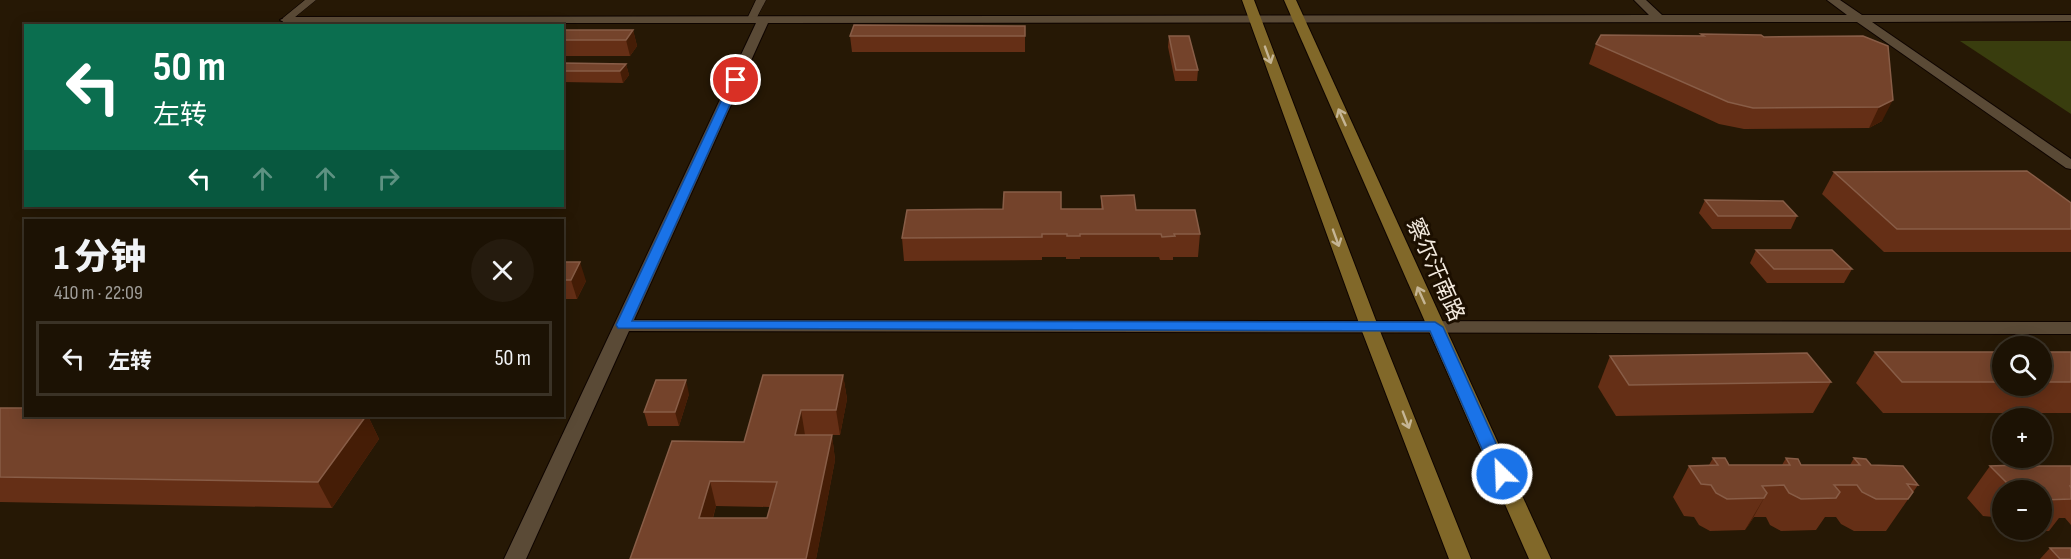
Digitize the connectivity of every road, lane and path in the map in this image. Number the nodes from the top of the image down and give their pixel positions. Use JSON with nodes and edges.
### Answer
{"nodes":[{"id":1,"x":311,"y":0,"type":"edge"},
{"id":2,"x":761,"y":0,"type":"edge"},
{"id":3,"x":1248,"y":0,"type":"edge"},
{"id":4,"x":1290,"y":0,"type":"edge"},
{"id":5,"x":1640,"y":0,"type":"edge"},
{"id":6,"x":1833,"y":0,"type":"edge"},
{"id":7,"x":2071,"y":18,"type":"edge"},
{"id":8,"x":758,"y":19,"type":"junction"},
{"id":9,"x":1255,"y":19,"type":"junction"},
{"id":10,"x":1298,"y":19,"type":"junction"},
{"id":11,"x":1660,"y":19,"type":"junction"},
{"id":12,"x":1860,"y":19,"type":"junction"},
{"id":13,"x":286,"y":20,"type":"joint"},
{"id":14,"x":2071,"y":165,"type":"edge"},
{"id":15,"x":623,"y":325,"type":"junction"},
{"id":16,"x":1369,"y":326,"type":"junction"},
{"id":17,"x":1435,"y":327,"type":"junction"},
{"id":18,"x":2071,"y":327,"type":"edge"},
{"id":19,"x":515,"y":559,"type":"edge"},
{"id":20,"x":1460,"y":559,"type":"edge"},
{"id":21,"x":1540,"y":559,"type":"edge"}],
"edges":[{"from":1,"to":13,"type":"lane"},
{"from":2,"to":8,"type":"lane"},
{"from":3,"to":9,"type":"main road"},
{"from":4,"to":10,"type":"main road","name":"察尔汗南路"},
{"from":5,"to":11,"type":"street"},
{"from":6,"to":12,"type":"street"},
{"from":7,"to":12,"type":"street"},
{"from":8,"to":9,"type":"street"},
{"from":8,"to":13,"type":"street"},
{"from":8,"to":15,"type":"street"},
{"from":9,"to":10,"type":"street"},
{"from":9,"to":16,"type":"main road","one_way":true},
{"from":10,"to":11,"type":"street"},
{"from":17,"to":10,"type":"main road","name":"察尔汗南路","one_way":true},
{"from":11,"to":12,"type":"street"},
{"from":12,"to":14,"type":"street"},
{"from":15,"to":16,"type":"street"},
{"from":15,"to":19,"type":"street"},
{"from":16,"to":17,"type":"street"},
{"from":16,"to":20,"type":"main road","one_way":true},
{"from":17,"to":18,"type":"street"},
{"from":17,"to":21,"type":"main road","name":"察尔汗南路"}]}
